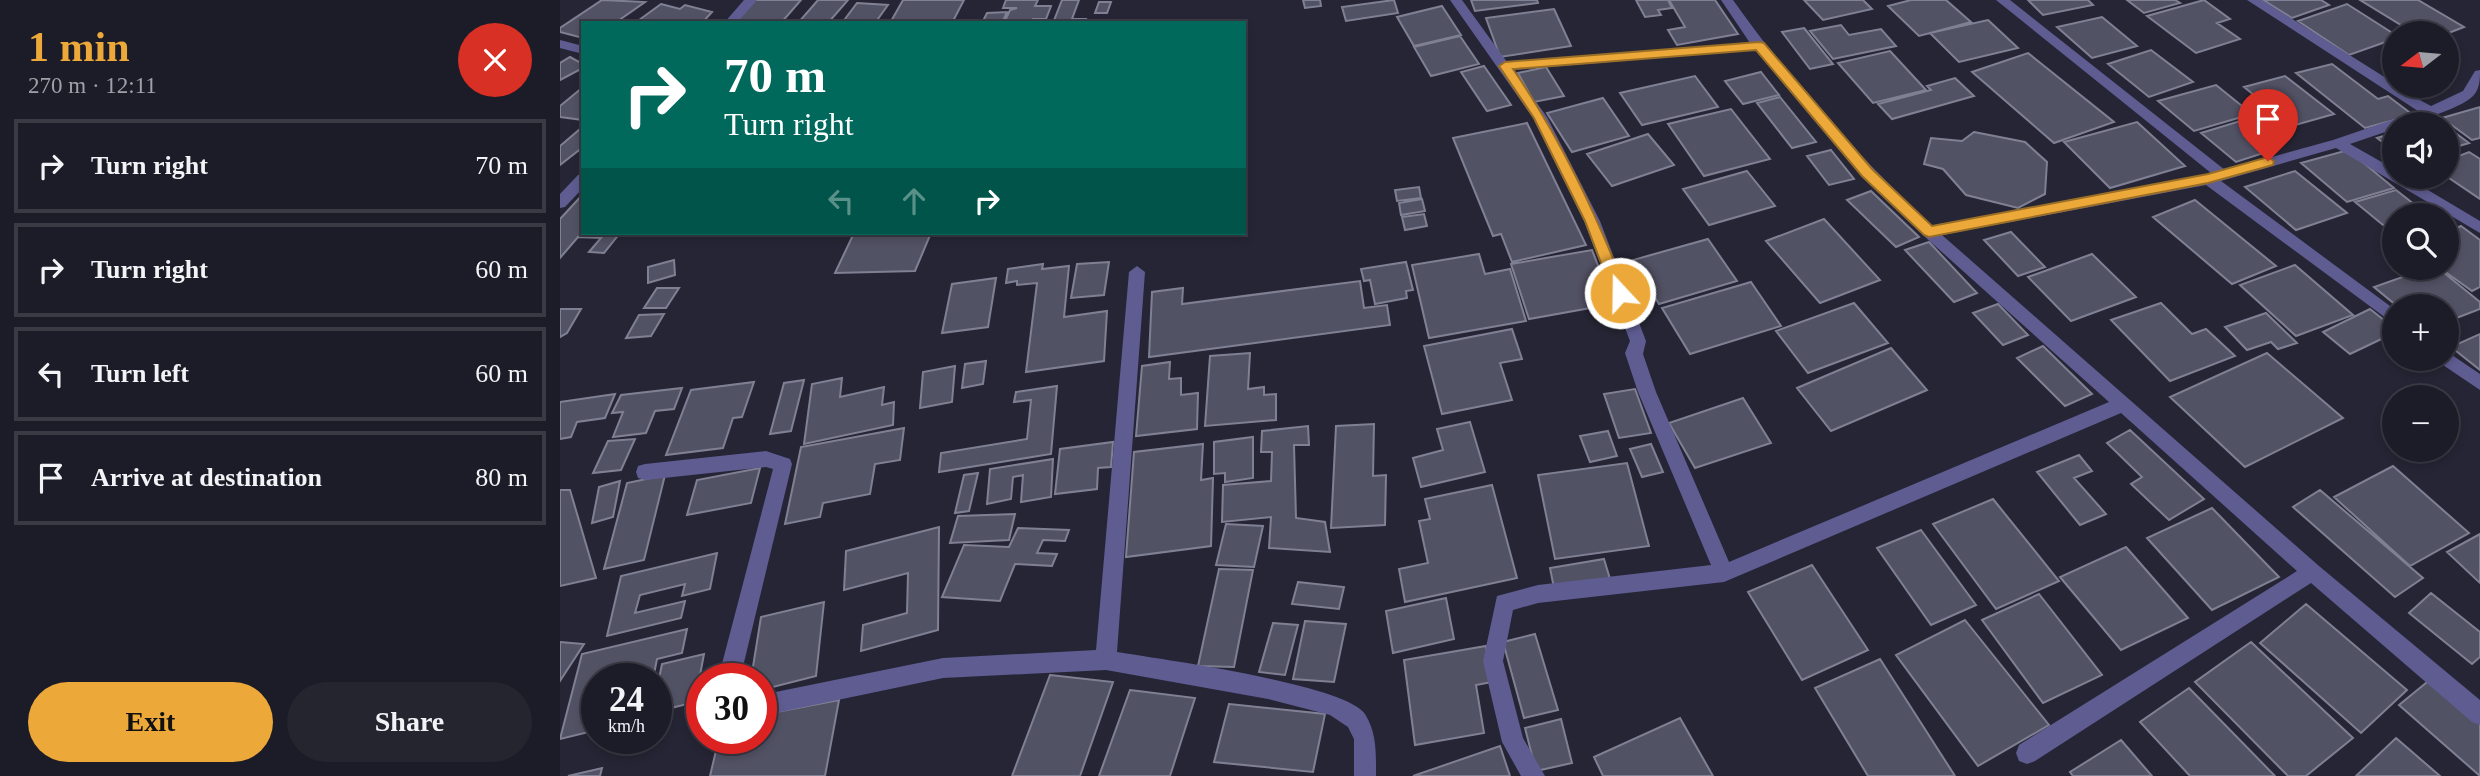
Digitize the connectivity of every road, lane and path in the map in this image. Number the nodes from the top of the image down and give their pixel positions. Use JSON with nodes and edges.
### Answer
{"nodes":[{"id":1,"x":751,"y":0,"type":"edge"},
{"id":2,"x":1456,"y":0,"type":"edge"},
{"id":3,"x":1727,"y":0,"type":"edge"},
{"id":4,"x":2002,"y":0,"type":"edge"},
{"id":5,"x":2253,"y":0,"type":"edge"},
{"id":6,"x":732,"y":21,"type":"edge"},
{"id":7,"x":560,"y":44,"type":"edge"},
{"id":8,"x":1759,"y":46,"type":"junction"},
{"id":9,"x":581,"y":49,"type":"edge"},
{"id":10,"x":1505,"y":66,"type":"junction"},
{"id":11,"x":2480,"y":74,"type":"edge"},
{"id":12,"x":2474,"y":97,"type":"edge"},
{"id":13,"x":2430,"y":112,"type":"joint"},
{"id":14,"x":2382,"y":128,"type":"edge"},
{"id":15,"x":2338,"y":143,"type":"junction"},
{"id":16,"x":2382,"y":170,"type":"edge"},
{"id":17,"x":2215,"y":176,"type":"junction"},
{"id":18,"x":581,"y":180,"type":"edge"},
{"id":19,"x":2414,"y":189,"type":"edge"},
{"id":20,"x":560,"y":203,"type":"edge"},
{"id":21,"x":2480,"y":228,"type":"edge"},
{"id":22,"x":1929,"y":232,"type":"junction"},
{"id":23,"x":1136,"y":272,"type":"dead end"},
{"id":24,"x":2382,"y":308,"type":"edge"},
{"id":25,"x":2459,"y":368,"type":"edge"},
{"id":26,"x":2480,"y":383,"type":"edge"},
{"id":27,"x":2123,"y":404,"type":"junction"},
{"id":28,"x":645,"y":472,"type":"dead end"},
{"id":29,"x":2312,"y":572,"type":"junction"},
{"id":30,"x":1724,"y":573,"type":"junction"},
{"id":31,"x":1106,"y":660,"type":"junction"},
{"id":32,"x":733,"y":663,"type":"edge"},
{"id":33,"x":777,"y":703,"type":"edge"},
{"id":34,"x":2480,"y":714,"type":"edge"},
{"id":35,"x":2026,"y":752,"type":"dead end"},
{"id":36,"x":1365,"y":776,"type":"edge"},
{"id":37,"x":1534,"y":776,"type":"edge"}],
"edges":[{"from":1,"to":6,"type":"street"},
{"from":2,"to":10,"type":"street"},
{"from":3,"to":8,"type":"street"},
{"from":4,"to":17,"type":"street"},
{"from":5,"to":13,"type":"street"},
{"from":7,"to":9,"type":"street"},
{"from":8,"to":10,"type":"street"},
{"from":8,"to":22,"type":"street"},
{"from":10,"to":30,"type":"street"},
{"from":11,"to":12,"type":"street"},
{"from":12,"to":13,"type":"street"},
{"from":14,"to":15,"type":"street"},
{"from":15,"to":16,"type":"street"},
{"from":15,"to":17,"type":"street"},
{"from":17,"to":22,"type":"street"},
{"from":17,"to":24,"type":"street"},
{"from":18,"to":20,"type":"street"},
{"from":19,"to":21,"type":"street"},
{"from":22,"to":27,"type":"street"},
{"from":23,"to":31,"type":"street"},
{"from":25,"to":26,"type":"street"},
{"from":27,"to":29,"type":"street"},
{"from":27,"to":30,"type":"street"},
{"from":28,"to":32,"type":"street"},
{"from":29,"to":34,"type":"street"},
{"from":29,"to":35,"type":"street"},
{"from":30,"to":37,"type":"street"},
{"from":31,"to":33,"type":"street"},
{"from":31,"to":36,"type":"street"}]}
